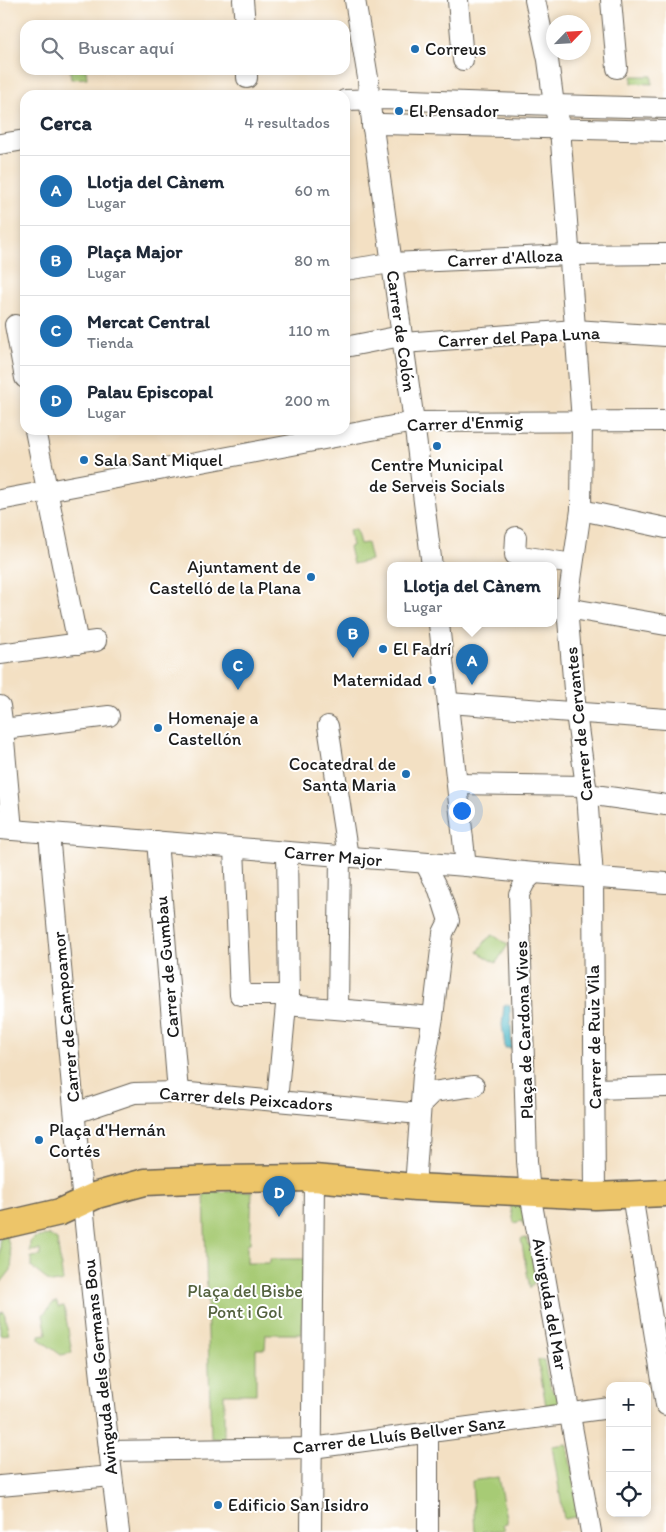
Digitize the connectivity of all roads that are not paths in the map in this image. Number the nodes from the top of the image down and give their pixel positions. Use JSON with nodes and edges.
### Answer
{"nodes":[{"id":1,"x":243,"y":0,"type":"edge"},
{"id":2,"x":355,"y":0,"type":"edge"},
{"id":3,"x":360,"y":0,"type":"edge"},
{"id":4,"x":458,"y":0,"type":"edge"},
{"id":5,"x":535,"y":0,"type":"edge"},
{"id":6,"x":611,"y":0,"type":"edge"},
{"id":7,"x":244,"y":20,"type":"edge"},
{"id":8,"x":463,"y":60,"type":"dead end"},
{"id":9,"x":617,"y":68,"type":"dead end"},
{"id":10,"x":369,"y":99,"type":"junction"},
{"id":11,"x":350,"y":100,"type":"edge"},
{"id":12,"x":420,"y":100,"type":"junction"},
{"id":13,"x":554,"y":105,"type":"junction"},
{"id":14,"x":666,"y":108,"type":"edge"},
{"id":15,"x":418,"y":125,"type":"junction"},
{"id":16,"x":372,"y":126,"type":"junction"},
{"id":17,"x":560,"y":128,"type":"junction"},
{"id":18,"x":666,"y":131,"type":"edge"},
{"id":19,"x":20,"y":141,"type":"edge"},
{"id":20,"x":0,"y":144,"type":"edge"},
{"id":21,"x":666,"y":254,"type":"edge"},
{"id":22,"x":570,"y":255,"type":"junction"},
{"id":23,"x":391,"y":263,"type":"junction"},
{"id":24,"x":350,"y":269,"type":"edge"},
{"id":25,"x":13,"y":325,"type":"edge"},
{"id":26,"x":575,"y":330,"type":"junction"},
{"id":27,"x":666,"y":336,"type":"edge"},
{"id":28,"x":402,"y":339,"type":"junction"},
{"id":29,"x":350,"y":346,"type":"edge"},
{"id":30,"x":20,"y":356,"type":"edge"},
{"id":31,"x":582,"y":421,"type":"junction"},
{"id":32,"x":666,"y":421,"type":"edge"},
{"id":33,"x":414,"y":422,"type":"junction"},
{"id":34,"x":350,"y":434,"type":"edge"},
{"id":35,"x":36,"y":435,"type":"edge"},
{"id":36,"x":345,"y":435,"type":"edge"},
{"id":37,"x":47,"y":491,"type":"junction"},
{"id":38,"x":0,"y":500,"type":"edge"},
{"id":39,"x":580,"y":510,"type":"junction"},
{"id":40,"x":666,"y":528,"type":"edge"},
{"id":41,"x":516,"y":536,"type":"dead end"},
{"id":42,"x":432,"y":562,"type":"edge"},
{"id":43,"x":573,"y":564,"type":"junction"},
{"id":44,"x":560,"y":608,"type":"edge"},
{"id":45,"x":666,"y":625,"type":"edge"},
{"id":46,"x":439,"y":627,"type":"edge"},
{"id":47,"x":0,"y":654,"type":"edge"},
{"id":48,"x":449,"y":703,"type":"junction"},
{"id":49,"x":0,"y":706,"type":"edge"},
{"id":50,"x":576,"y":713,"type":"junction"},
{"id":51,"x":109,"y":716,"type":"dead end"},
{"id":52,"x":666,"y":719,"type":"edge"},
{"id":53,"x":328,"y":726,"type":"dead end"},
{"id":54,"x":3,"y":729,"type":"junction"},
{"id":55,"x":458,"y":784,"type":"junction"},
{"id":56,"x":586,"y":790,"type":"junction"},
{"id":57,"x":666,"y":805,"type":"edge"},
{"id":58,"x":6,"y":829,"type":"edge"},
{"id":59,"x":49,"y":833,"type":"junction"},
{"id":60,"x":157,"y":842,"type":"junction"},
{"id":61,"x":234,"y":848,"type":"junction"},
{"id":62,"x":287,"y":852,"type":"junction"},
{"id":63,"x":344,"y":857,"type":"junction"},
{"id":64,"x":425,"y":863,"type":"junction"},
{"id":65,"x":466,"y":866,"type":"junction"},
{"id":66,"x":534,"y":873,"type":"junction"},
{"id":67,"x":593,"y":878,"type":"junction"},
{"id":68,"x":666,"y":883,"type":"edge"},
{"id":69,"x":287,"y":1000,"type":"junction"},
{"id":70,"x":338,"y":1009,"type":"junction"},
{"id":71,"x":433,"y":1017,"type":"junction"},
{"id":72,"x":474,"y":1086,"type":"dead end"},
{"id":73,"x":666,"y":1087,"type":"edge"},
{"id":74,"x":594,"y":1089,"type":"junction"},
{"id":75,"x":178,"y":1092,"type":"junction"},
{"id":76,"x":277,"y":1101,"type":"junction"},
{"id":77,"x":421,"y":1109,"type":"junction"},
{"id":78,"x":74,"y":1113,"type":"junction"},
{"id":79,"x":314,"y":1178,"type":"junction"},
{"id":80,"x":415,"y":1187,"type":"junction"},
{"id":81,"x":666,"y":1192,"type":"edge"},
{"id":82,"x":530,"y":1193,"type":"junction"},
{"id":83,"x":632,"y":1195,"type":"junction"},
{"id":84,"x":595,"y":1196,"type":"junction"},
{"id":85,"x":82,"y":1202,"type":"junction"},
{"id":86,"x":0,"y":1226,"type":"edge"},
{"id":87,"x":661,"y":1402,"type":"edge"},
{"id":88,"x":606,"y":1409,"type":"edge"},
{"id":89,"x":570,"y":1414,"type":"junction"},
{"id":90,"x":428,"y":1433,"type":"junction"},
{"id":91,"x":312,"y":1448,"type":"junction"},
{"id":92,"x":109,"y":1451,"type":"junction"},
{"id":93,"x":112,"y":1476,"type":"junction"},
{"id":94,"x":0,"y":1484,"type":"edge"},
{"id":95,"x":118,"y":1532,"type":"edge"},
{"id":96,"x":311,"y":1532,"type":"edge"},
{"id":97,"x":428,"y":1532,"type":"edge"},
{"id":98,"x":591,"y":1532,"type":"edge"}],
"edges":[{"from":1,"to":7,"type":"street"},
{"from":2,"to":10,"type":"street"},
{"from":3,"to":10,"type":"street"},
{"from":4,"to":8,"type":"street"},
{"from":5,"to":13,"type":"street","name":"Carrer de Cervantes"},
{"from":6,"to":9,"type":"street"},
{"from":10,"to":11,"type":"street"},
{"from":10,"to":12,"type":"street"},
{"from":10,"to":16,"type":"street","name":"Carrer de Colón"},
{"from":12,"to":13,"type":"street"},
{"from":12,"to":15,"type":"street"},
{"from":13,"to":14,"type":"street"},
{"from":13,"to":17,"type":"street","name":"Carrer de Cervantes"},
{"from":15,"to":16,"type":"street"},
{"from":15,"to":17,"type":"street"},
{"from":16,"to":23,"type":"street","name":"Carrer de Colón"},
{"from":17,"to":18,"type":"street"},
{"from":17,"to":22,"type":"street","name":"Carrer de Cervantes"},
{"from":19,"to":20,"type":"street"},
{"from":21,"to":22,"type":"street","name":"Carrer d'Alloza"},
{"from":22,"to":23,"type":"street","name":"Carrer d'Alloza"},
{"from":22,"to":26,"type":"street","name":"Carrer de Cervantes"},
{"from":23,"to":24,"type":"street","name":"Carrer d'Alloza"},
{"from":23,"to":28,"type":"street","name":"Carrer de Colón"},
{"from":25,"to":30,"type":"street"},
{"from":26,"to":27,"type":"street","name":"Carrer del Papa Luna"},
{"from":26,"to":28,"type":"street","name":"Carrer del Papa Luna"},
{"from":26,"to":31,"type":"street","name":"Carrer de Cervantes"},
{"from":28,"to":29,"type":"street","name":"Carrer del Papa Luna"},
{"from":28,"to":33,"type":"street","name":"Carrer de Colón"},
{"from":31,"to":32,"type":"street","name":"Carrer d'Enmig"},
{"from":31,"to":33,"type":"street","name":"Carrer d'Enmig"},
{"from":31,"to":39,"type":"street","name":"Carrer de Cervantes"},
{"from":33,"to":34,"type":"street","name":"Carrer d'Enmig"},
{"from":33,"to":42,"type":"street","name":"Carrer de Colón"},
{"from":35,"to":37,"type":"street"},
{"from":36,"to":37,"type":"street","name":"Carrer d'Enmig"},
{"from":37,"to":38,"type":"street","name":"Carrer d'Enmig"},
{"from":37,"to":47,"type":"street"},
{"from":39,"to":40,"type":"street"},
{"from":39,"to":43,"type":"street","name":"Carrer de Cervantes"},
{"from":41,"to":43,"type":"street"},
{"from":43,"to":44,"type":"street","name":"Carrer de Cervantes"},
{"from":44,"to":45,"type":"street"},
{"from":44,"to":50,"type":"street","name":"Carrer de Cervantes"},
{"from":46,"to":48,"type":"street"},
{"from":48,"to":50,"type":"street"},
{"from":48,"to":55,"type":"street"},
{"from":49,"to":54,"type":"street"},
{"from":50,"to":52,"type":"street"},
{"from":50,"to":56,"type":"street","name":"Carrer de Cervantes"},
{"from":51,"to":54,"type":"street"},
{"from":53,"to":63,"type":"street"},
{"from":54,"to":58,"type":"street"},
{"from":55,"to":56,"type":"street"},
{"from":55,"to":65,"type":"street"},
{"from":56,"to":57,"type":"street"},
{"from":56,"to":67,"type":"street","name":"Carrer de Cervantes"},
{"from":58,"to":59,"type":"street","name":"Carrer Major"},
{"from":59,"to":60,"type":"street","name":"Carrer Major"},
{"from":59,"to":78,"type":"street","name":"Carrer de Campoamor"},
{"from":60,"to":61,"type":"street","name":"Carrer Major"},
{"from":60,"to":75,"type":"street","name":"Carrer de Gumbau"},
{"from":61,"to":62,"type":"street","name":"Carrer Major"},
{"from":61,"to":69,"type":"street"},
{"from":62,"to":63,"type":"street","name":"Carrer Major"},
{"from":62,"to":69,"type":"street"},
{"from":63,"to":64,"type":"street","name":"Carrer Major"},
{"from":63,"to":70,"type":"street"},
{"from":64,"to":65,"type":"street","name":"Carrer Major"},
{"from":64,"to":71,"type":"street"},
{"from":65,"to":66,"type":"street","name":"Carrer Major"},
{"from":66,"to":67,"type":"street","name":"Carrer Major"},
{"from":66,"to":82,"type":"street","name":"Plaça de Cardona Vives"},
{"from":67,"to":68,"type":"street","name":"Carrer Major"},
{"from":67,"to":74,"type":"street","name":"Carrer de Ruiz Vila"},
{"from":69,"to":70,"type":"street"},
{"from":69,"to":76,"type":"street"},
{"from":70,"to":71,"type":"street"},
{"from":71,"to":77,"type":"street"},
{"from":72,"to":77,"type":"street"},
{"from":73,"to":74,"type":"street"},
{"from":74,"to":84,"type":"street","name":"Carrer de Ruiz Vila"},
{"from":75,"to":76,"type":"street","name":"Carrer dels Peixcadors"},
{"from":75,"to":78,"type":"street","name":"Carrer dels Peixcadors"},
{"from":76,"to":77,"type":"street","name":"Carrer dels Peixcadors"},
{"from":77,"to":80,"type":"street"},
{"from":78,"to":85,"type":"street","name":"Carrer de Campoamor"},
{"from":79,"to":80,"type":"main road"},
{"from":79,"to":85,"type":"main road"},
{"from":79,"to":91,"type":"street"},
{"from":80,"to":82,"type":"main road"},
{"from":81,"to":83,"type":"main road"},
{"from":82,"to":84,"type":"main road"},
{"from":82,"to":89,"type":"street","name":"Avinguda del Mar"},
{"from":83,"to":84,"type":"main road"},
{"from":83,"to":87,"type":"street"},
{"from":85,"to":86,"type":"main road"},
{"from":85,"to":92,"type":"street","name":"Avinguda dels Germans Bou"},
{"from":88,"to":89,"type":"street"},
{"from":89,"to":90,"type":"street","name":"Carrer de Lluís Bellver Sanz"},
{"from":89,"to":98,"type":"street","name":"Avinguda del Mar"},
{"from":90,"to":91,"type":"street","name":"Carrer de Lluís Bellver Sanz"},
{"from":90,"to":97,"type":"street"},
{"from":91,"to":92,"type":"street","name":"Carrer de Lluís Bellver Sanz"},
{"from":91,"to":96,"type":"street"},
{"from":92,"to":93,"type":"street","name":"Avinguda dels Germans Bou"},
{"from":93,"to":94,"type":"street"},
{"from":93,"to":95,"type":"street","name":"Avinguda dels Germans Bou"}]}
